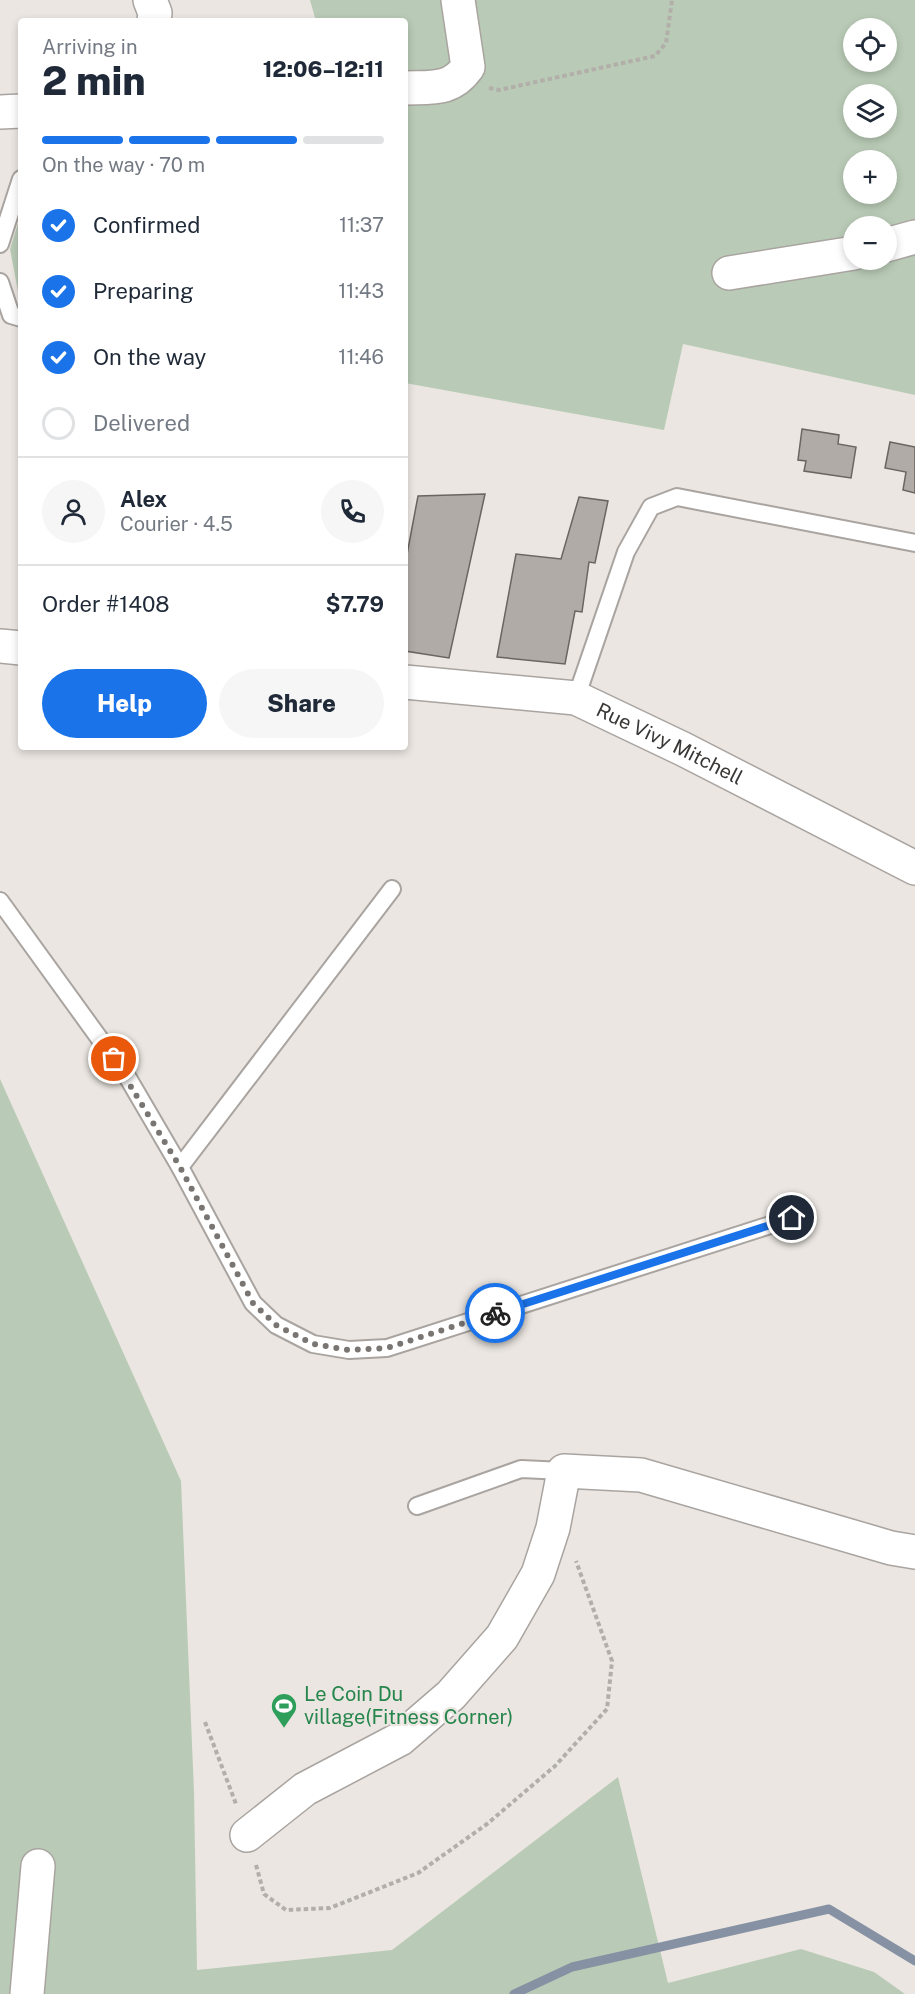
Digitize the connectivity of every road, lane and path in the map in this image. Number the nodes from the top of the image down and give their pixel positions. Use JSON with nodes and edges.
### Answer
{"nodes":[{"id":1,"x":150,"y":0,"type":"edge"},
{"id":2,"x":458,"y":0,"type":"edge"},
{"id":3,"x":672,"y":0,"type":"edge"},
{"id":4,"x":154,"y":18,"type":"edge"},
{"id":5,"x":458,"y":80,"type":"junction"},
{"id":6,"x":408,"y":88,"type":"edge"},
{"id":7,"x":18,"y":111,"type":"edge"},
{"id":8,"x":0,"y":112,"type":"edge"},
{"id":9,"x":18,"y":188,"type":"edge"},
{"id":10,"x":915,"y":237,"type":"edge"},
{"id":11,"x":897,"y":242,"type":"edge"},
{"id":12,"x":0,"y":244,"type":"edge"},
{"id":13,"x":843,"y":255,"type":"edge"},
{"id":14,"x":729,"y":273,"type":"dead end"},
{"id":15,"x":0,"y":282,"type":"edge"},
{"id":16,"x":18,"y":317,"type":"edge"},
{"id":17,"x":915,"y":543,"type":"edge"},
{"id":18,"x":0,"y":646,"type":"edge"},
{"id":19,"x":18,"y":648,"type":"edge"},
{"id":20,"x":408,"y":682,"type":"edge"},
{"id":21,"x":576,"y":698,"type":"junction"},
{"id":22,"x":915,"y":868,"type":"edge"},
{"id":23,"x":392,"y":889,"type":"dead end"},
{"id":24,"x":0,"y":901,"type":"edge"},
{"id":25,"x":180,"y":1167,"type":"junction"},
{"id":26,"x":792,"y":1218,"type":"dead end"},
{"id":27,"x":564,"y":1471,"type":"junction"},
{"id":28,"x":417,"y":1506,"type":"dead end"},
{"id":29,"x":556,"y":1514,"type":"junction"},
{"id":30,"x":915,"y":1552,"type":"edge"},
{"id":31,"x":205,"y":1722,"type":"dead end"},
{"id":32,"x":248,"y":1835,"type":"junction"},
{"id":33,"x":38,"y":1866,"type":"dead end"},
{"id":34,"x":27,"y":1994,"type":"edge"}],
"edges":[{"from":1,"to":4,"type":"street"},
{"from":2,"to":5,"type":"street"},
{"from":3,"to":5,"type":"path"},
{"from":5,"to":6,"type":"street"},
{"from":7,"to":8,"type":"street"},
{"from":9,"to":12,"type":"lane"},
{"from":10,"to":11,"type":"street"},
{"from":13,"to":14,"type":"street"},
{"from":15,"to":16,"type":"lane"},
{"from":17,"to":21,"type":"lane"},
{"from":18,"to":19,"type":"street"},
{"from":20,"to":21,"type":"street","name":"Rue Vivy Mitchell"},
{"from":21,"to":22,"type":"street","name":"Rue Vivy Mitchell"},
{"from":23,"to":25,"type":"lane"},
{"from":24,"to":25,"type":"lane"},
{"from":25,"to":26,"type":"lane"},
{"from":27,"to":28,"type":"lane"},
{"from":27,"to":29,"type":"street"},
{"from":27,"to":30,"type":"street"},
{"from":29,"to":32,"type":"street"},
{"from":29,"to":32,"type":"path"},
{"from":31,"to":32,"type":"path"},
{"from":33,"to":34,"type":"street"}]}
